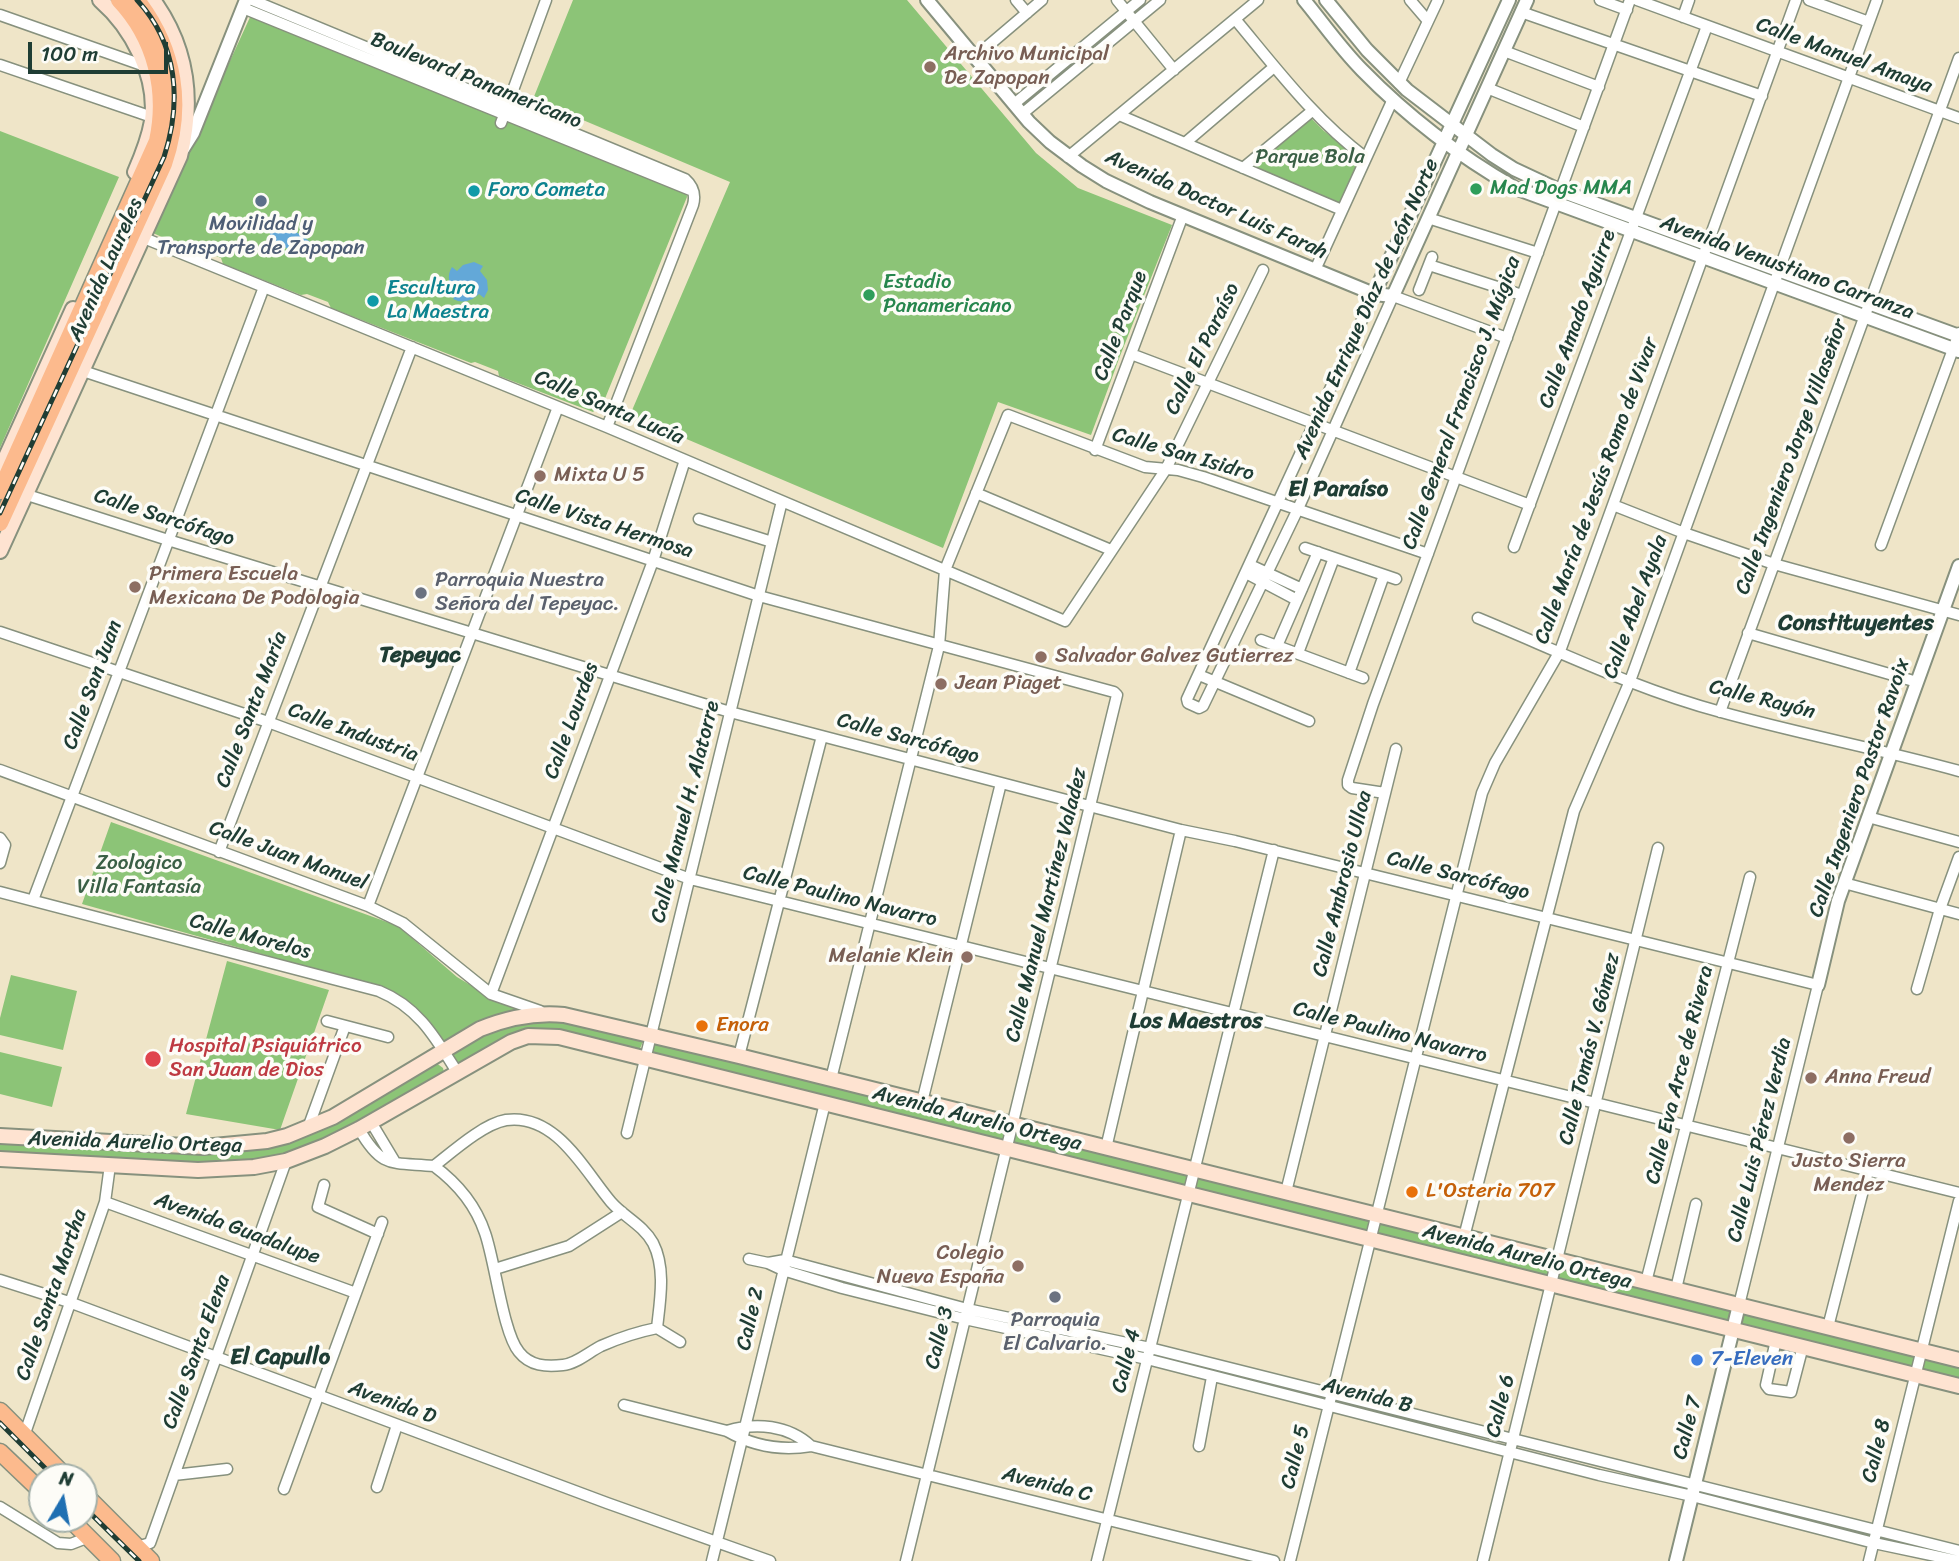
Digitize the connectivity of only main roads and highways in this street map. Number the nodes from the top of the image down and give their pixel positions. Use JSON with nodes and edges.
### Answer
{"nodes":[{"id":1,"x":100,"y":0,"type":"edge"},
{"id":2,"x":119,"y":0,"type":"edge"},
{"id":3,"x":137,"y":0,"type":"edge"},
{"id":4,"x":153,"y":0,"type":"edge"},
{"id":5,"x":156,"y":119,"type":"junction"},
{"id":6,"x":127,"y":231,"type":"junction"},
{"id":7,"x":75,"y":389,"type":"junction"},
{"id":8,"x":56,"y":401,"type":"junction"},
{"id":9,"x":7,"y":486,"type":"edge"},
{"id":10,"x":0,"y":523,"type":"edge"},
{"id":11,"x":0,"y":551,"type":"edge"},
{"id":12,"x":0,"y":1136,"type":"edge"},
{"id":13,"x":0,"y":1159,"type":"edge"},
{"id":14,"x":1959,"y":1360,"type":"edge"},
{"id":15,"x":1959,"y":1385,"type":"edge"},
{"id":16,"x":0,"y":1412,"type":"edge"},
{"id":17,"x":27,"y":1438,"type":"junction"},
{"id":18,"x":4,"y":1456,"type":"edge"},
{"id":19,"x":52,"y":1463,"type":"edge"},
{"id":20,"x":28,"y":1479,"type":"edge"},
{"id":21,"x":98,"y":1508,"type":"edge"},
{"id":22,"x":98,"y":1514,"type":"edge"},
{"id":23,"x":85,"y":1533,"type":"edge"},
{"id":24,"x":92,"y":1533,"type":"edge"},
{"id":25,"x":145,"y":1556,"type":"edge"},
{"id":26,"x":112,"y":1561,"type":"edge"},
{"id":27,"x":121,"y":1561,"type":"edge"}],
"edges":[{"from":1,"to":5,"type":"main road","name":"Avenida Laureles"},
{"from":2,"to":5,"type":"main road","name":"Avenida Laureles"},
{"from":3,"to":6,"type":"main road","name":"Avenida Laureles"},
{"from":4,"to":6,"type":"main road","name":"Avenida Laureles"},
{"from":5,"to":6,"type":"main road","name":"Avenida Laureles"},
{"from":6,"to":7,"type":"main road","name":"Avenida Laureles"},
{"from":6,"to":8,"type":"main road","name":"Avenida Laureles"},
{"from":6,"to":9,"type":"main road","name":"Avenida Laureles"},
{"from":7,"to":8,"type":"main road"},
{"from":7,"to":9,"type":"main road","name":"Avenida Laureles"},
{"from":8,"to":9,"type":"main road","name":"Avenida Laureles"},
{"from":9,"to":10,"type":"main road","name":"Avenida Laureles"},
{"from":9,"to":11,"type":"main road","name":"Avenida Laureles"},
{"from":12,"to":14,"type":"main road","name":"Avenida Aurelio Ortega"},
{"from":13,"to":15,"type":"main road","name":"Avenida Aurelio Ortega"},
{"from":16,"to":17,"type":"main road"},
{"from":17,"to":18,"type":"main road"},
{"from":17,"to":19,"type":"main road"},
{"from":18,"to":20,"type":"main road"},
{"from":21,"to":25,"type":"main road"},
{"from":22,"to":25,"type":"main road"},
{"from":23,"to":26,"type":"main road"},
{"from":24,"to":27,"type":"main road"}]}
